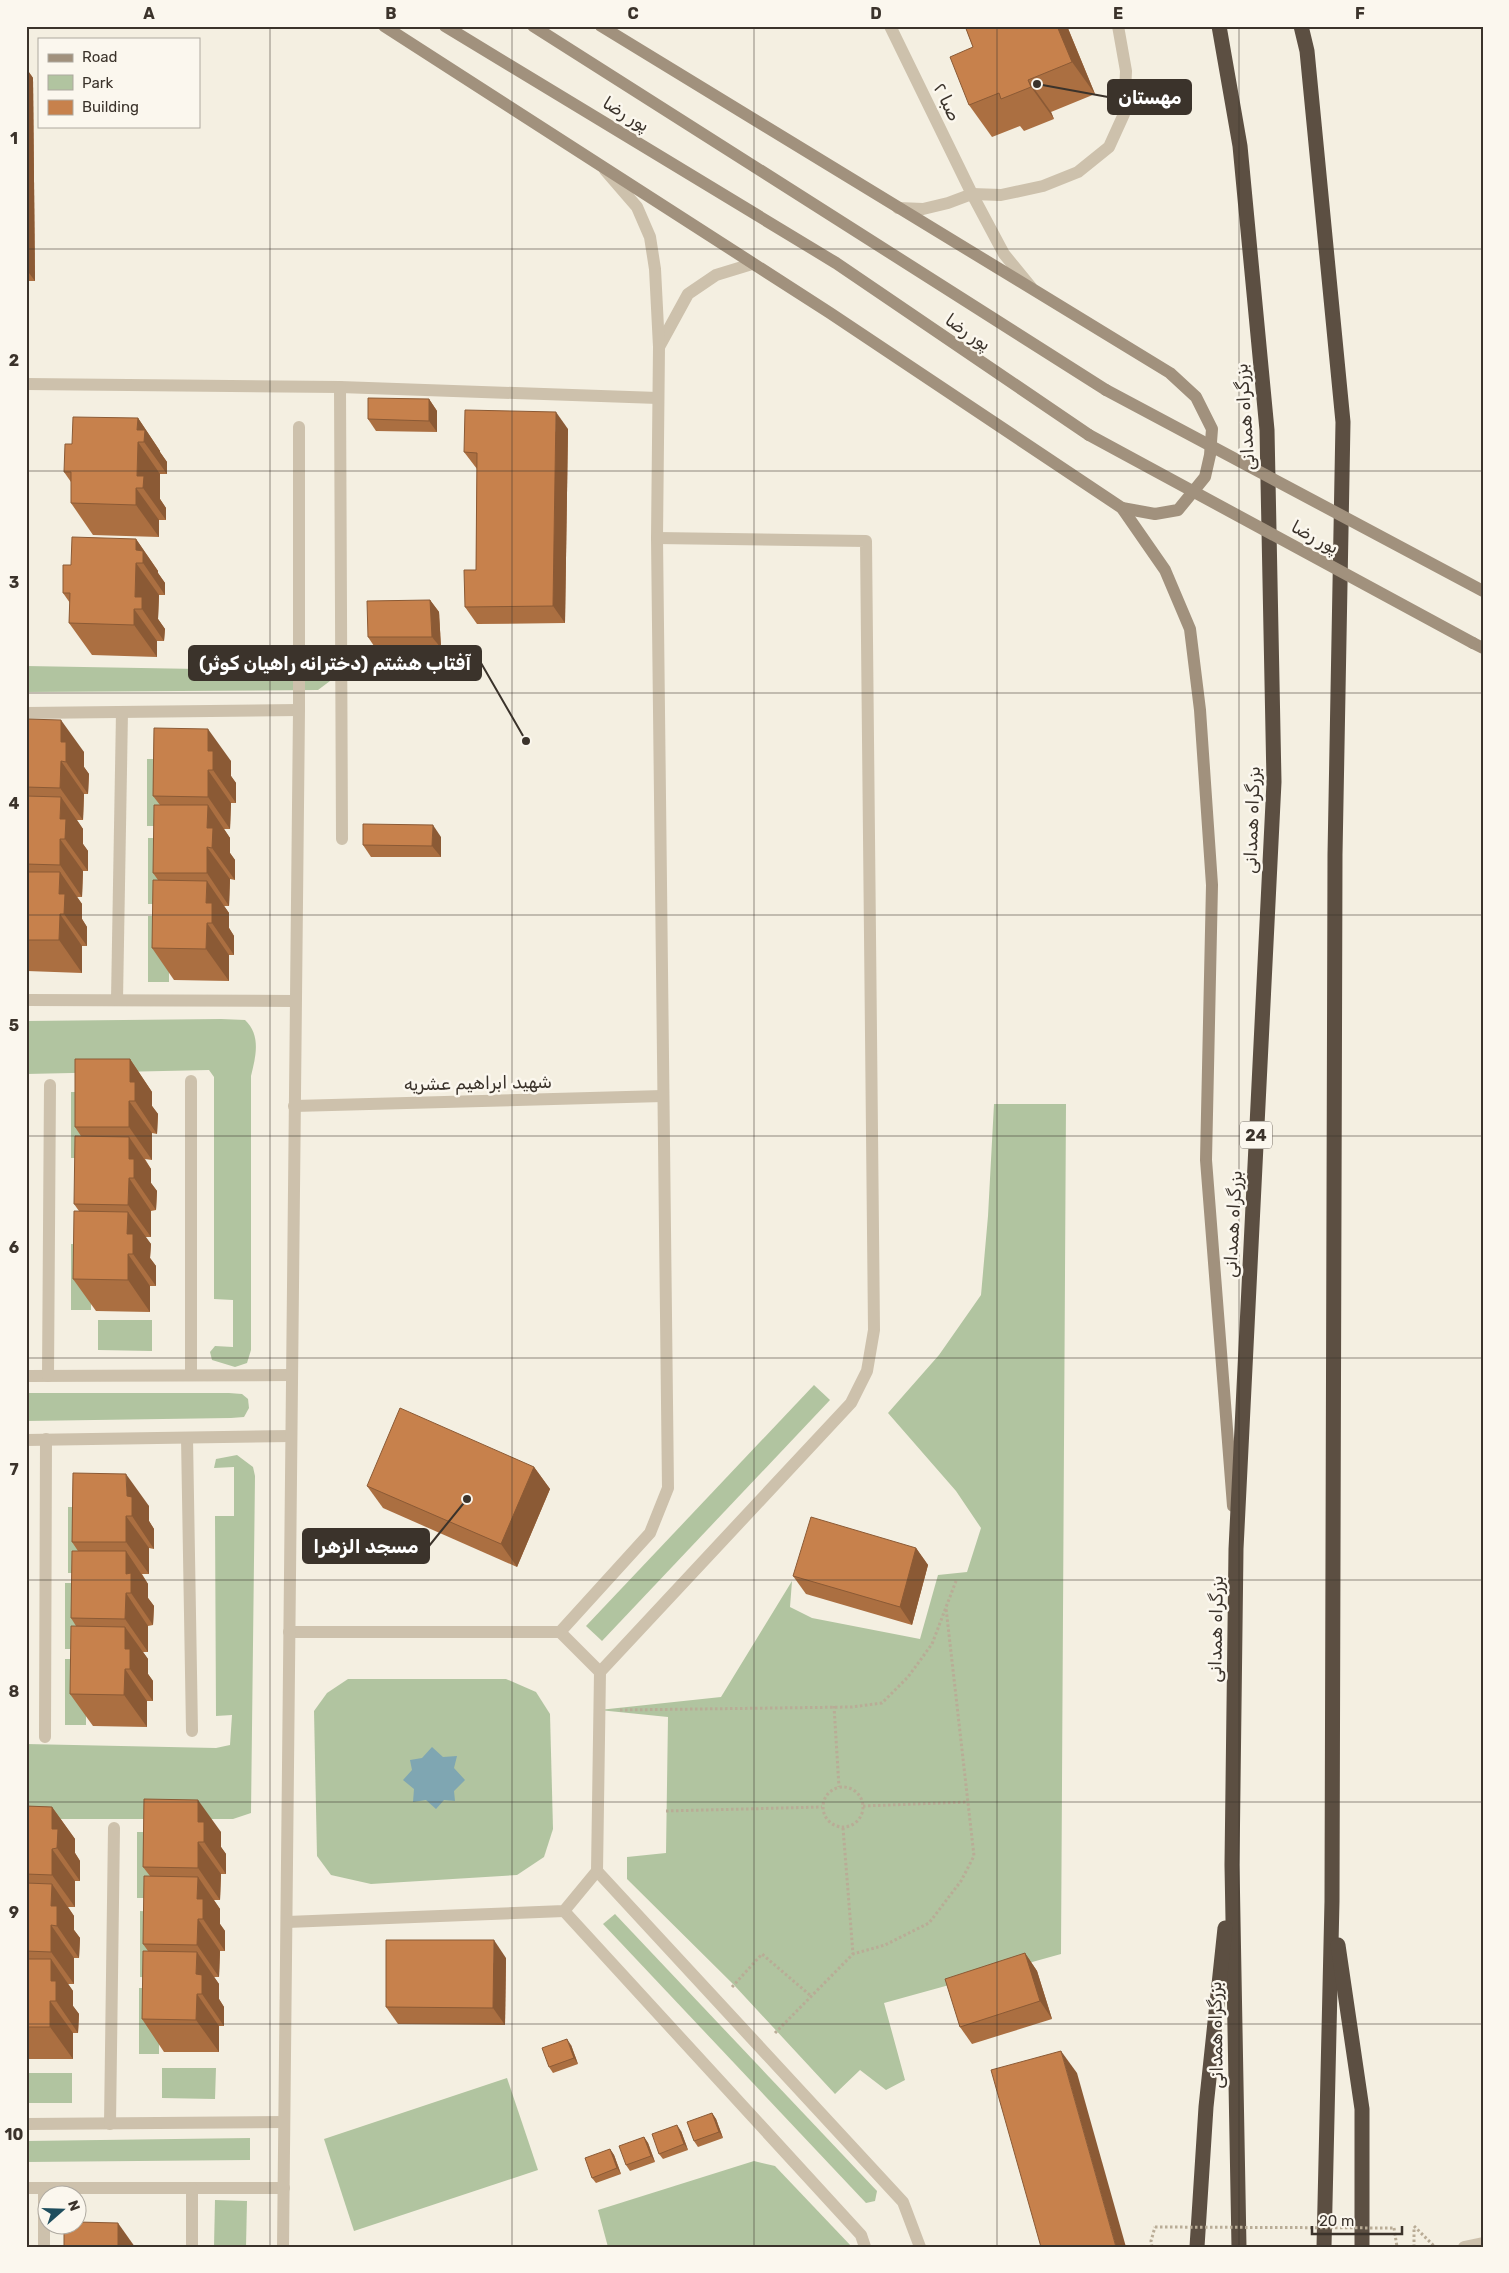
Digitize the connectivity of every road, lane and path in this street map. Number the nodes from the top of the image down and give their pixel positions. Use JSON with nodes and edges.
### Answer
{"nodes":[{"id":1,"x":384,"y":26,"type":"edge"},
{"id":2,"x":445,"y":26,"type":"edge"},
{"id":3,"x":533,"y":26,"type":"edge"},
{"id":4,"x":601,"y":26,"type":"edge"},
{"id":5,"x":890,"y":26,"type":"edge"},
{"id":6,"x":1118,"y":26,"type":"edge"},
{"id":7,"x":1219,"y":26,"type":"edge"},
{"id":8,"x":1301,"y":26,"type":"edge"},
{"id":9,"x":602,"y":167,"type":"junction"},
{"id":10,"x":972,"y":194,"type":"junction"},
{"id":11,"x":898,"y":208,"type":"junction"},
{"id":12,"x":752,"y":264,"type":"junction"},
{"id":13,"x":1034,"y":290,"type":"junction"},
{"id":14,"x":658,"y":347,"type":"junction"},
{"id":15,"x":26,"y":384,"type":"edge"},
{"id":16,"x":340,"y":387,"type":"junction"},
{"id":17,"x":658,"y":398,"type":"junction"},
{"id":18,"x":299,"y":427,"type":"dead end"},
{"id":19,"x":1122,"y":508,"type":"junction"},
{"id":20,"x":657,"y":538,"type":"junction"},
{"id":21,"x":1483,"y":591,"type":"edge"},
{"id":22,"x":1478,"y":645,"type":"edge"},
{"id":23,"x":299,"y":710,"type":"junction"},
{"id":24,"x":122,"y":712,"type":"junction"},
{"id":25,"x":26,"y":713,"type":"edge"},
{"id":26,"x":342,"y":839,"type":"dead end"},
{"id":27,"x":26,"y":1000,"type":"edge"},
{"id":28,"x":117,"y":1000,"type":"junction"},
{"id":29,"x":296,"y":1001,"type":"junction"},
{"id":30,"x":191,"y":1081,"type":"dead end"},
{"id":31,"x":50,"y":1085,"type":"dead end"},
{"id":32,"x":663,"y":1096,"type":"junction"},
{"id":33,"x":294,"y":1106,"type":"junction"},
{"id":34,"x":191,"y":1375,"type":"junction"},
{"id":35,"x":292,"y":1375,"type":"junction"},
{"id":36,"x":26,"y":1376,"type":"edge"},
{"id":37,"x":48,"y":1376,"type":"junction"},
{"id":38,"x":291,"y":1436,"type":"junction"},
{"id":39,"x":187,"y":1438,"type":"junction"},
{"id":40,"x":46,"y":1439,"type":"junction"},
{"id":41,"x":26,"y":1440,"type":"edge"},
{"id":42,"x":1236,"y":1549,"type":"junction"},
{"id":43,"x":956,"y":1581,"type":"dead end"},
{"id":44,"x":946,"y":1608,"type":"junction"},
{"id":45,"x":289,"y":1632,"type":"junction"},
{"id":46,"x":560,"y":1632,"type":"junction"},
{"id":47,"x":600,"y":1672,"type":"junction"},
{"id":48,"x":834,"y":1706,"type":"junction"},
{"id":49,"x":599,"y":1710,"type":"junction"},
{"id":50,"x":192,"y":1731,"type":"dead end"},
{"id":51,"x":45,"y":1737,"type":"dead end"},
{"id":52,"x":839,"y":1787,"type":"junction"},
{"id":53,"x":968,"y":1802,"type":"junction"},
{"id":54,"x":822,"y":1806,"type":"junction"},
{"id":55,"x":863,"y":1806,"type":"junction"},
{"id":56,"x":666,"y":1811,"type":"dead end"},
{"id":57,"x":114,"y":1828,"type":"dead end"},
{"id":58,"x":843,"y":1828,"type":"junction"},
{"id":59,"x":1232,"y":1865,"type":"junction"},
{"id":60,"x":597,"y":1871,"type":"junction"},
{"id":61,"x":1332,"y":1901,"type":"junction"},
{"id":62,"x":564,"y":1911,"type":"junction"},
{"id":63,"x":286,"y":1922,"type":"junction"},
{"id":64,"x":852,"y":1954,"type":"junction"},
{"id":65,"x":811,"y":1996,"type":"junction"},
{"id":66,"x":718,"y":2001,"type":"junction"},
{"id":67,"x":760,"y":2047,"type":"junction"},
{"id":68,"x":284,"y":2122,"type":"junction"},
{"id":69,"x":26,"y":2124,"type":"edge"},
{"id":70,"x":110,"y":2124,"type":"junction"},
{"id":71,"x":88,"y":2188,"type":"edge"},
{"id":72,"x":192,"y":2188,"type":"junction"},
{"id":73,"x":284,"y":2188,"type":"junction"},
{"id":74,"x":1483,"y":2243,"type":"edge"},
{"id":75,"x":1362,"y":2246,"type":"edge"},
{"id":76,"x":192,"y":2247,"type":"edge"},
{"id":77,"x":283,"y":2247,"type":"edge"},
{"id":78,"x":865,"y":2247,"type":"edge"},
{"id":79,"x":920,"y":2247,"type":"edge"},
{"id":80,"x":1152,"y":2247,"type":"edge"},
{"id":81,"x":1197,"y":2247,"type":"edge"},
{"id":82,"x":1239,"y":2247,"type":"edge"},
{"id":83,"x":1324,"y":2247,"type":"edge"},
{"id":84,"x":1397,"y":2247,"type":"edge"},
{"id":85,"x":1414,"y":2247,"type":"edge"},
{"id":86,"x":1435,"y":2247,"type":"edge"},
{"id":87,"x":1464,"y":2247,"type":"edge"}],
"edges":[{"from":1,"to":9,"type":"street"},
{"from":2,"to":22,"type":"street","name":"پور رضا","bridge":true},
{"from":3,"to":21,"type":"street","name":"پور رضا","bridge":true},
{"from":4,"to":11,"type":"street"},
{"from":5,"to":10,"type":"street","name":"صبا ۲"},
{"from":6,"to":10,"type":"street"},
{"from":7,"to":42,"type":"highway","name":"بزرگراه همدانی","number":"24"},
{"from":8,"to":61,"type":"highway"},
{"from":9,"to":12,"type":"street"},
{"from":9,"to":14,"type":"street"},
{"from":10,"to":11,"type":"street"},
{"from":10,"to":13,"type":"street","name":"صبا ۲"},
{"from":11,"to":13,"type":"street"},
{"from":12,"to":14,"type":"street"},
{"from":12,"to":19,"type":"street"},
{"from":13,"to":19,"type":"street"},
{"from":14,"to":17,"type":"street"},
{"from":15,"to":16,"type":"street"},
{"from":16,"to":17,"type":"street"},
{"from":16,"to":26,"type":"street"},
{"from":17,"to":20,"type":"street"},
{"from":18,"to":23,"type":"street"},
{"from":19,"to":42,"type":"street"},
{"from":20,"to":32,"type":"street"},
{"from":20,"to":47,"type":"street"},
{"from":23,"to":24,"type":"street"},
{"from":23,"to":29,"type":"street"},
{"from":24,"to":25,"type":"street"},
{"from":24,"to":28,"type":"street"},
{"from":27,"to":28,"type":"street"},
{"from":28,"to":29,"type":"street"},
{"from":29,"to":33,"type":"street"},
{"from":30,"to":34,"type":"street"},
{"from":31,"to":37,"type":"street"},
{"from":32,"to":33,"type":"street","name":"شهید ابراهیم عشریه"},
{"from":32,"to":46,"type":"street"},
{"from":33,"to":35,"type":"street"},
{"from":34,"to":35,"type":"street"},
{"from":34,"to":37,"type":"street"},
{"from":35,"to":38,"type":"street"},
{"from":36,"to":37,"type":"street"},
{"from":38,"to":39,"type":"street"},
{"from":38,"to":45,"type":"street"},
{"from":39,"to":40,"type":"street"},
{"from":39,"to":50,"type":"street"},
{"from":40,"to":41,"type":"street"},
{"from":40,"to":51,"type":"street"},
{"from":42,"to":59,"type":"highway","name":"بزرگراه همدانی","number":"24"},
{"from":43,"to":44,"type":"path"},
{"from":44,"to":48,"type":"path"},
{"from":44,"to":53,"type":"path"},
{"from":45,"to":46,"type":"street"},
{"from":45,"to":63,"type":"street"},
{"from":46,"to":47,"type":"street"},
{"from":47,"to":49,"type":"street"},
{"from":48,"to":49,"type":"path"},
{"from":48,"to":52,"type":"path"},
{"from":49,"to":60,"type":"street"},
{"from":52,"to":54,"type":"path"},
{"from":52,"to":55,"type":"path"},
{"from":53,"to":55,"type":"path"},
{"from":53,"to":64,"type":"path"},
{"from":54,"to":56,"type":"path"},
{"from":54,"to":58,"type":"path"},
{"from":55,"to":58,"type":"path"},
{"from":57,"to":70,"type":"street"},
{"from":58,"to":64,"type":"path"},
{"from":59,"to":81,"type":"highway"},
{"from":59,"to":82,"type":"highway","name":"بزرگراه همدانی","number":"24"},
{"from":60,"to":62,"type":"street"},
{"from":60,"to":66,"type":"street"},
{"from":61,"to":75,"type":"highway"},
{"from":61,"to":83,"type":"highway"},
{"from":62,"to":63,"type":"street"},
{"from":62,"to":78,"type":"street"},
{"from":63,"to":68,"type":"street"},
{"from":64,"to":65,"type":"path"},
{"from":65,"to":66,"type":"path"},
{"from":65,"to":67,"type":"path"},
{"from":66,"to":67,"type":"street"},
{"from":67,"to":79,"type":"street"},
{"from":68,"to":70,"type":"street"},
{"from":68,"to":73,"type":"street"},
{"from":69,"to":70,"type":"street"},
{"from":71,"to":72,"type":"street"},
{"from":72,"to":73,"type":"street"},
{"from":72,"to":76,"type":"street"},
{"from":73,"to":77,"type":"street"},
{"from":74,"to":87,"type":"street"},
{"from":80,"to":84,"type":"path","bridge":true},
{"from":85,"to":86,"type":"path"}]}
